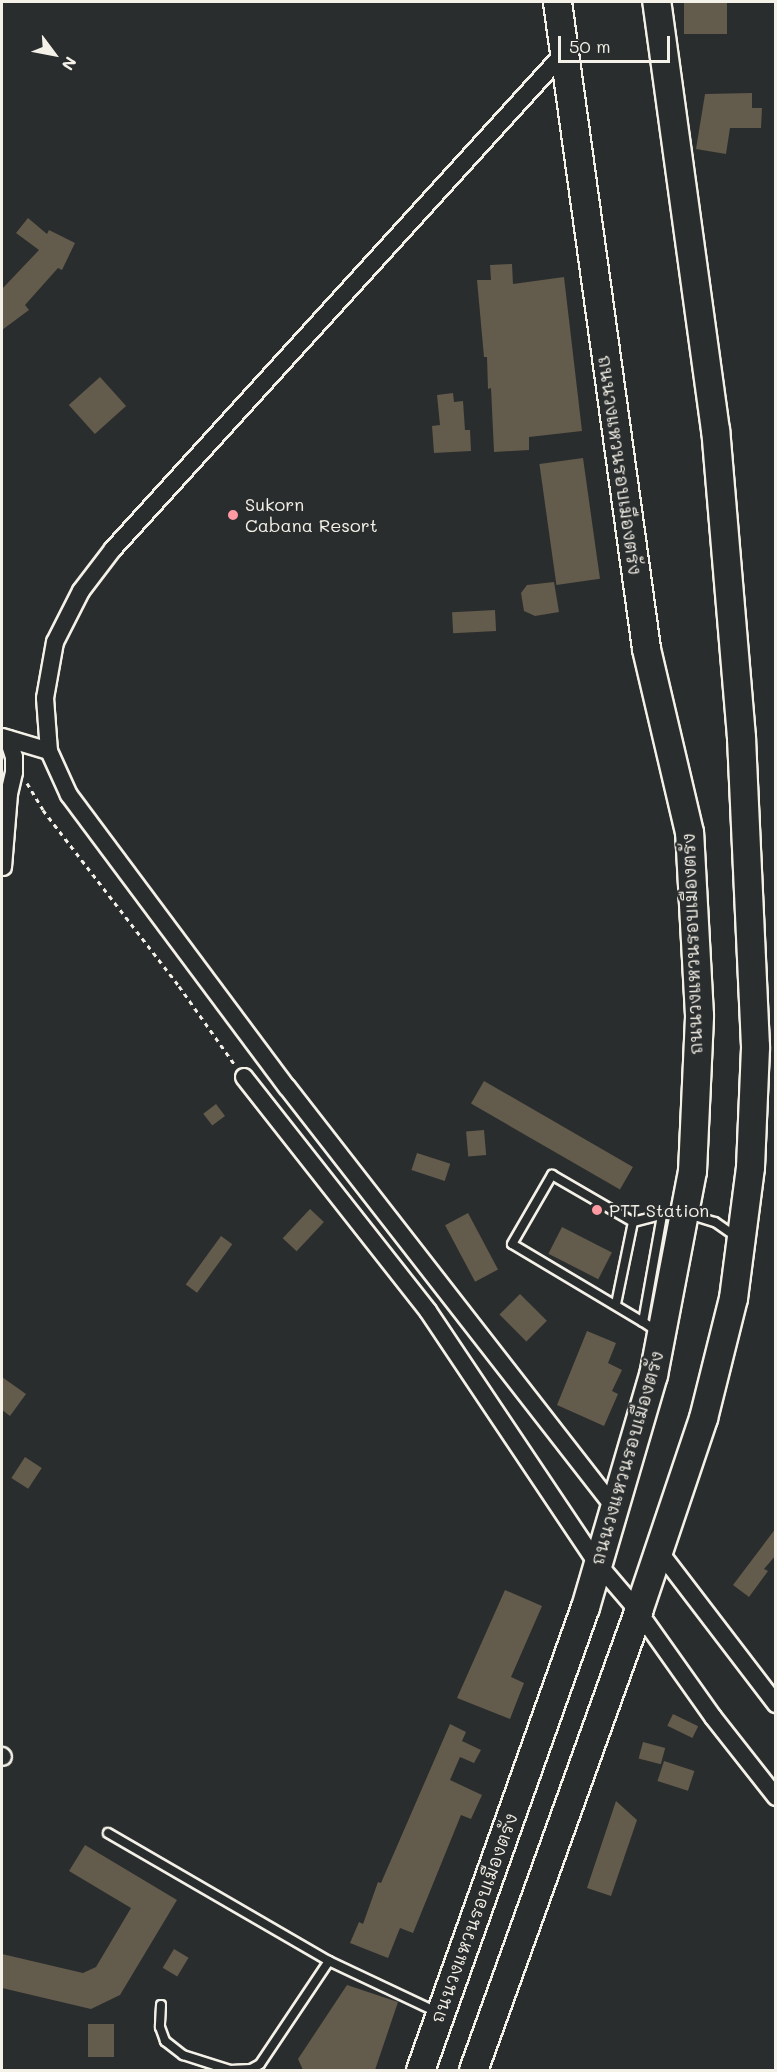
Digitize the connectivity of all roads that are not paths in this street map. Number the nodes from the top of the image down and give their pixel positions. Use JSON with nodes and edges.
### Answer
{"nodes":[{"id":1,"x":557,"y":2,"type":"edge"},
{"id":2,"x":656,"y":2,"type":"edge"},
{"id":3,"x":563,"y":54,"type":"junction"},
{"id":4,"x":5,"y":738,"type":"edge"},
{"id":5,"x":50,"y":752,"type":"junction"},
{"id":6,"x":3,"y":867,"type":"dead end"},
{"id":7,"x":244,"y":1077,"type":"road end"},
{"id":8,"x":674,"y":1214,"type":"junction"},
{"id":9,"x":633,"y":1222,"type":"junction"},
{"id":10,"x":740,"y":1240,"type":"junction"},
{"id":11,"x":616,"y":1304,"type":"junction"},
{"id":12,"x":652,"y":1328,"type":"junction"},
{"id":13,"x":614,"y":1507,"type":"junction"},
{"id":14,"x":658,"y":1551,"type":"junction"},
{"id":15,"x":597,"y":1563,"type":"junction"},
{"id":16,"x":638,"y":1611,"type":"junction"},
{"id":17,"x":776,"y":1704,"type":"edge"},
{"id":18,"x":776,"y":1797,"type":"edge"},
{"id":19,"x":108,"y":1833,"type":"dead end"},
{"id":20,"x":329,"y":1961,"type":"junction"},
{"id":21,"x":161,"y":2005,"type":"dead end"},
{"id":22,"x":440,"y":2013,"type":"junction"},
{"id":23,"x":420,"y":2070,"type":"edge"},
{"id":24,"x":473,"y":2070,"type":"edge"}],
"edges":[{"from":1,"to":3,"type":"highway","name":"ถนนวงแหวนรอบเมืองตรัง"},
{"from":2,"to":10,"type":"highway"},
{"from":3,"to":5,"type":"street"},
{"from":3,"to":8,"type":"highway","name":"ถนนวงแหวนรอบเมืองตรัง"},
{"from":4,"to":5,"type":"street"},
{"from":4,"to":6,"type":"street"},
{"from":5,"to":13,"type":"street"},
{"from":7,"to":15,"type":"street"},
{"from":8,"to":9,"type":"lane"},
{"from":8,"to":10,"type":"lane"},
{"from":8,"to":12,"type":"highway","name":"ถนนวงแหวนรอบเมืองตรัง"},
{"from":9,"to":11,"type":"lane"},
{"from":9,"to":11,"type":"lane"},
{"from":10,"to":14,"type":"highway"},
{"from":11,"to":12,"type":"lane"},
{"from":12,"to":13,"type":"highway","name":"ถนนวงแหวนรอบเมืองตรัง"},
{"from":13,"to":15,"type":"highway","name":"ถนนวงแหวนรอบเมืองตรัง"},
{"from":14,"to":16,"type":"highway"},
{"from":14,"to":17,"type":"street"},
{"from":15,"to":16,"type":"street"},
{"from":15,"to":22,"type":"highway","name":"ถนนวงแหวนรอบเมืองตรัง"},
{"from":16,"to":18,"type":"street"},
{"from":16,"to":24,"type":"highway"},
{"from":19,"to":20,"type":"lane"},
{"from":20,"to":21,"type":"lane"},
{"from":20,"to":22,"type":"lane"},
{"from":22,"to":23,"type":"highway","name":"ถนนวงแหวนรอบเมืองตรัง"}]}
